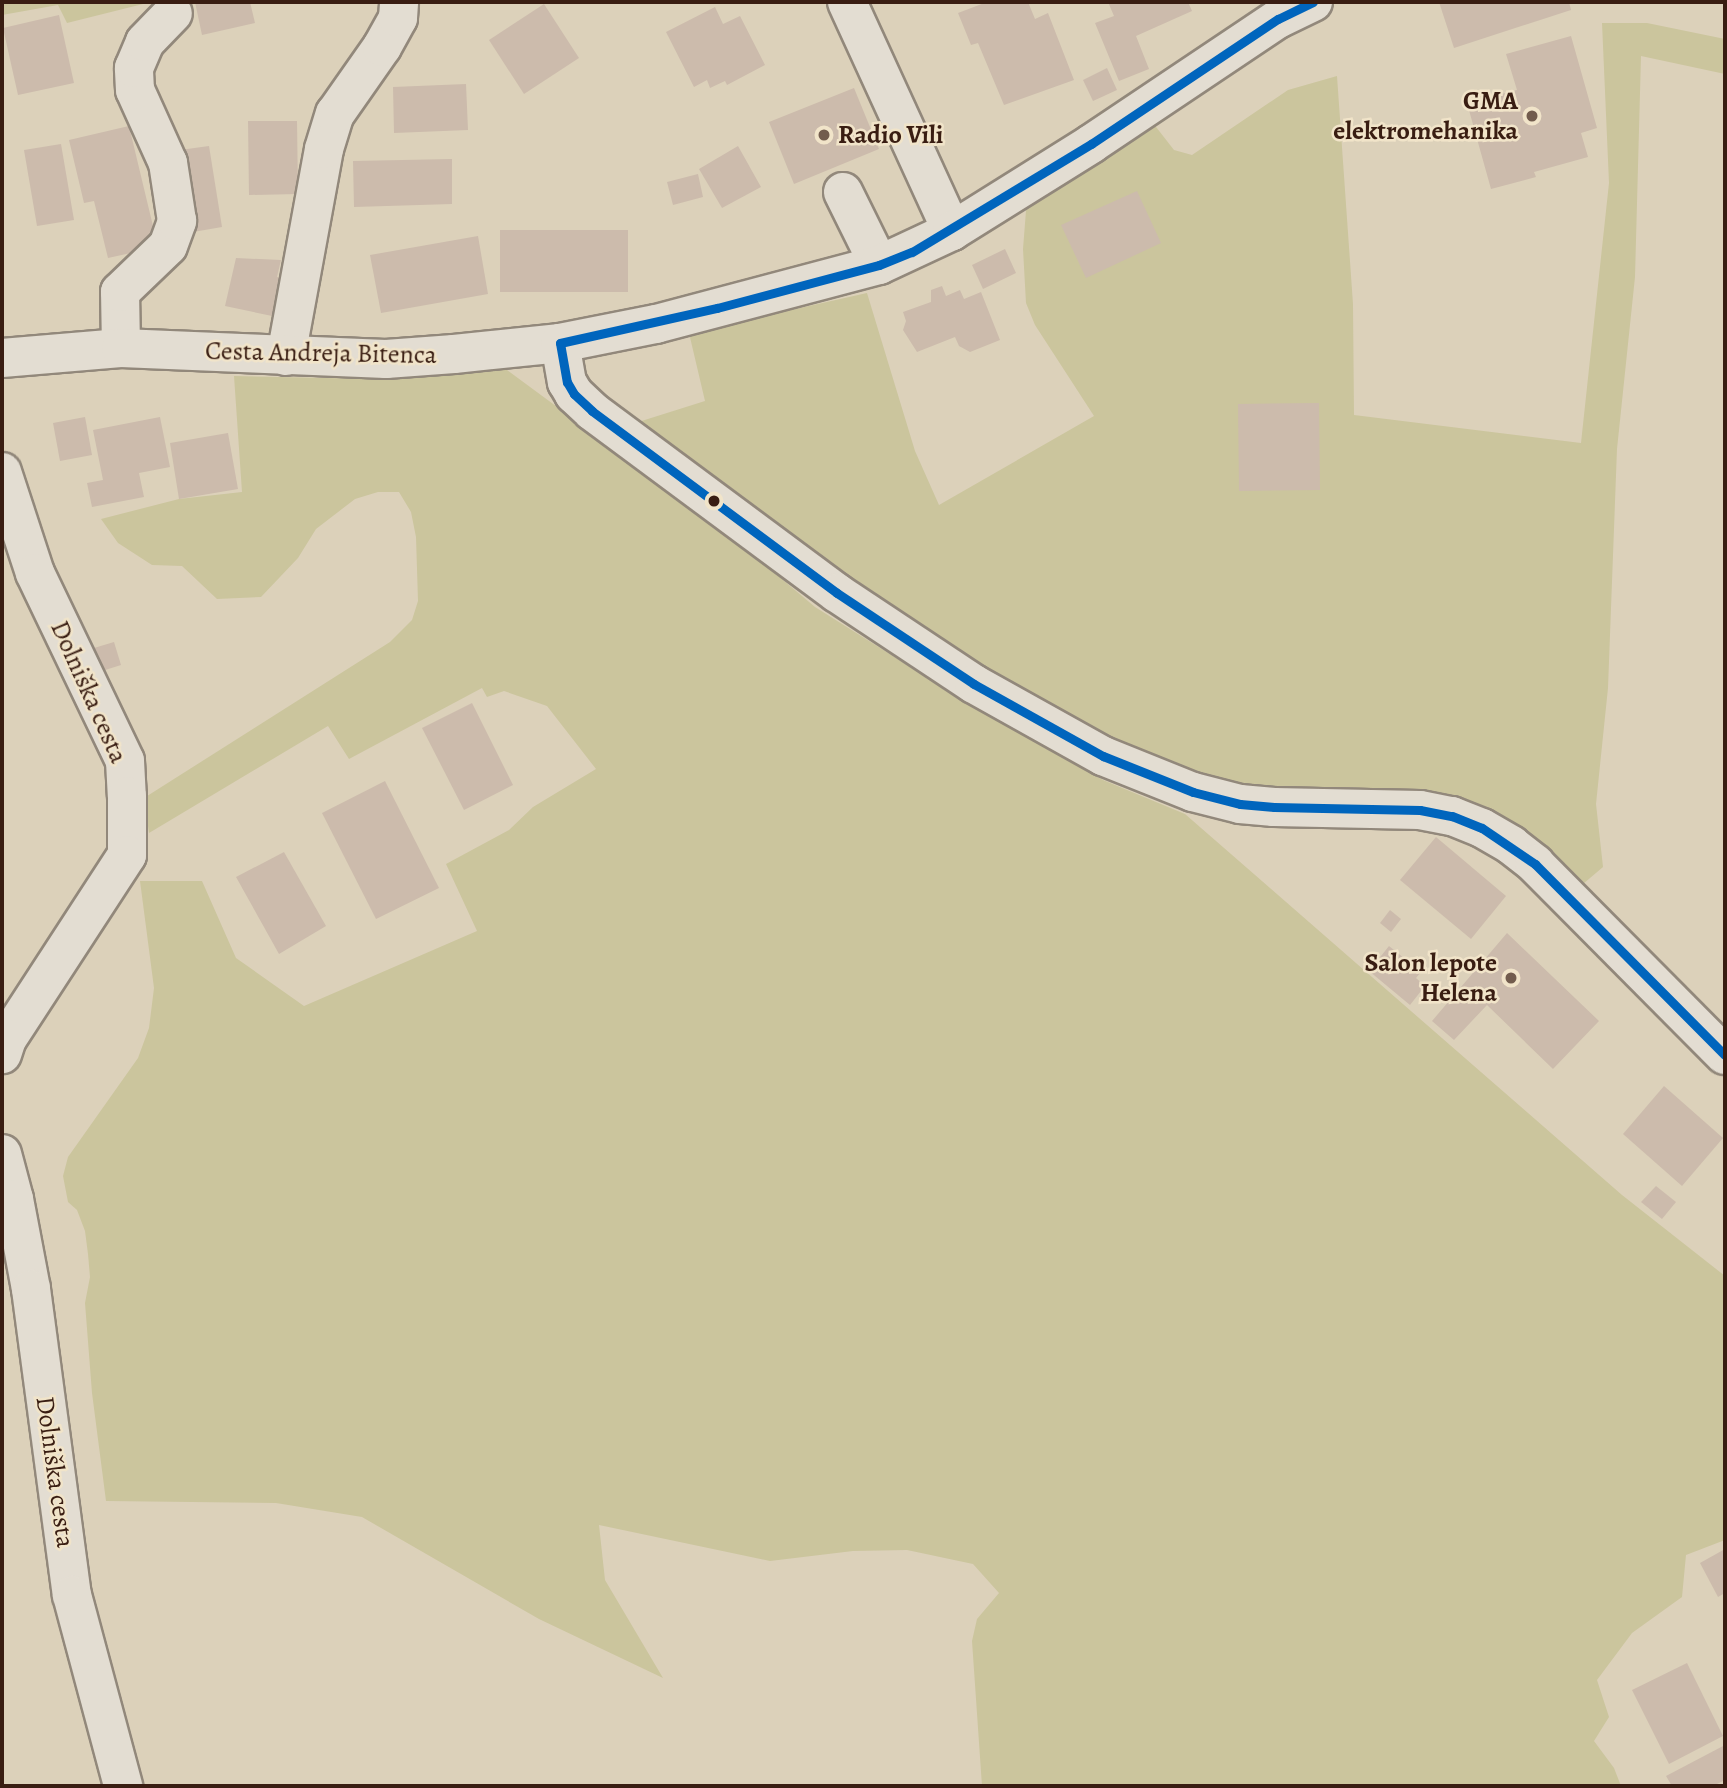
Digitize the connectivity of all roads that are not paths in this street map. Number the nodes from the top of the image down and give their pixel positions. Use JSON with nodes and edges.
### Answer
{"nodes":[{"id":1,"x":399,"y":2,"type":"edge"},
{"id":2,"x":847,"y":2,"type":"edge"},
{"id":3,"x":1313,"y":2,"type":"edge"},
{"id":4,"x":173,"y":13,"type":"dead end"},
{"id":5,"x":843,"y":192,"type":"dead end"},
{"id":6,"x":952,"y":231,"type":"junction"},
{"id":7,"x":879,"y":265,"type":"junction"},
{"id":8,"x":560,"y":343,"type":"junction"},
{"id":9,"x":121,"y":348,"type":"junction"},
{"id":10,"x":286,"y":356,"type":"junction"},
{"id":11,"x":2,"y":358,"type":"edge"},
{"id":12,"x":2,"y":472,"type":"edge"},
{"id":13,"x":2,"y":1054,"type":"edge"},
{"id":14,"x":1725,"y":1055,"type":"edge"},
{"id":15,"x":2,"y":1154,"type":"edge"},
{"id":16,"x":123,"y":1786,"type":"edge"}],
"edges":[{"from":1,"to":10,"type":"street"},
{"from":2,"to":6,"type":"street"},
{"from":3,"to":6,"type":"street","name":"Cesta Andreja Bitenca"},
{"from":4,"to":9,"type":"street"},
{"from":5,"to":7,"type":"street"},
{"from":6,"to":7,"type":"street","name":"Cesta Andreja Bitenca"},
{"from":7,"to":8,"type":"street","name":"Cesta Andreja Bitenca"},
{"from":8,"to":10,"type":"street","name":"Cesta Andreja Bitenca"},
{"from":8,"to":14,"type":"street"},
{"from":9,"to":10,"type":"street","name":"Cesta Andreja Bitenca"},
{"from":9,"to":11,"type":"street","name":"Cesta Andreja Bitenca"},
{"from":12,"to":13,"type":"street","name":"Dolniška cesta"},
{"from":15,"to":16,"type":"street","name":"Dolniška cesta"}]}
